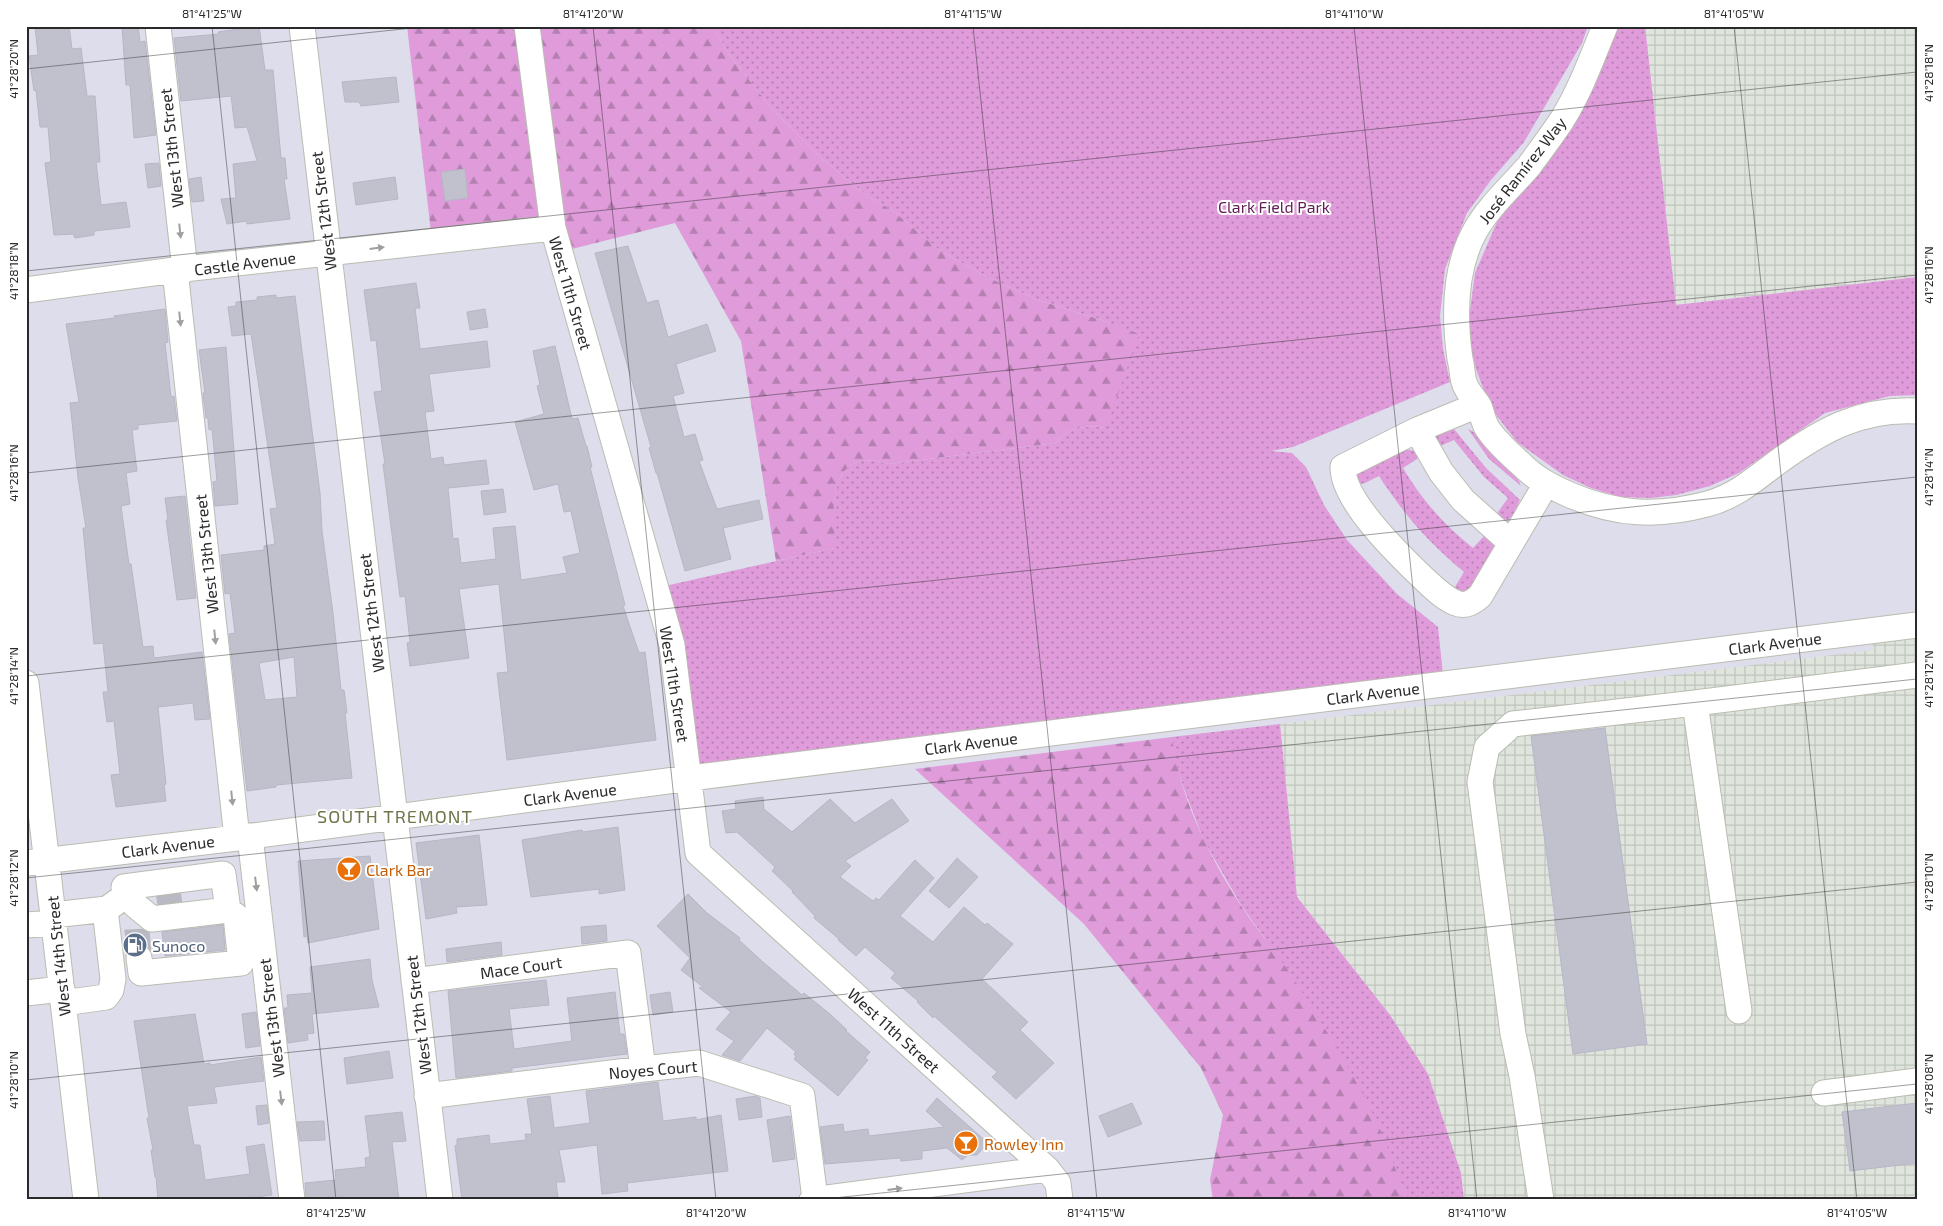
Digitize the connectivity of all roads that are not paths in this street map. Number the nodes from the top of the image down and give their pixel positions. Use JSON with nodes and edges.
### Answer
{"nodes":[{"id":1,"x":158,"y":26,"type":"edge"},
{"id":2,"x":302,"y":26,"type":"edge"},
{"id":3,"x":527,"y":26,"type":"edge"},
{"id":4,"x":1605,"y":26,"type":"edge"},
{"id":5,"x":553,"y":228,"type":"junction"},
{"id":6,"x":328,"y":253,"type":"junction"},
{"id":7,"x":180,"y":270,"type":"junction"},
{"id":8,"x":26,"y":290,"type":"edge"},
{"id":9,"x":1478,"y":405,"type":"junction"},
{"id":10,"x":1917,"y":411,"type":"edge"},
{"id":11,"x":1417,"y":430,"type":"junction"},
{"id":12,"x":1546,"y":484,"type":"junction"},
{"id":13,"x":1511,"y":543,"type":"junction"},
{"id":14,"x":1917,"y":625,"type":"edge"},
{"id":15,"x":1917,"y":675,"type":"edge"},
{"id":16,"x":26,"y":683,"type":"edge"},
{"id":17,"x":1695,"y":703,"type":"junction"},
{"id":18,"x":690,"y":778,"type":"junction"},
{"id":19,"x":395,"y":816,"type":"junction"},
{"id":20,"x":235,"y":838,"type":"junction"},
{"id":21,"x":121,"y":852,"type":"junction"},
{"id":22,"x":37,"y":862,"type":"edge"},
{"id":23,"x":226,"y":892,"type":"junction"},
{"id":24,"x":185,"y":898,"type":"tunnel mouth"},
{"id":25,"x":137,"y":902,"type":"junction"},
{"id":26,"x":105,"y":909,"type":"junction"},
{"id":27,"x":54,"y":919,"type":"junction"},
{"id":28,"x":26,"y":925,"type":"edge"},
{"id":29,"x":139,"y":958,"type":"tunnel mouth"},
{"id":30,"x":414,"y":982,"type":"junction"},
{"id":31,"x":26,"y":993,"type":"edge"},
{"id":32,"x":63,"y":996,"type":"junction"},
{"id":33,"x":1740,"y":1011,"type":"dead end"},
{"id":34,"x":643,"y":1068,"type":"junction"},
{"id":35,"x":1917,"y":1082,"type":"edge"},
{"id":36,"x":1824,"y":1093,"type":"dead end"},
{"id":37,"x":427,"y":1096,"type":"junction"},
{"id":38,"x":1048,"y":1169,"type":"junction"},
{"id":39,"x":816,"y":1199,"type":"edge"},
{"id":40,"x":86,"y":1200,"type":"edge"},
{"id":41,"x":292,"y":1200,"type":"edge"},
{"id":42,"x":440,"y":1200,"type":"edge"},
{"id":43,"x":812,"y":1200,"type":"edge"},
{"id":44,"x":1060,"y":1200,"type":"edge"},
{"id":45,"x":1541,"y":1200,"type":"edge"}],
"edges":[{"from":1,"to":7,"type":"street","name":"West 13th Street","one_way":true},
{"from":2,"to":6,"type":"street","name":"West 12th Street"},
{"from":3,"to":5,"type":"street","name":"West 11th Street"},
{"from":4,"to":9,"type":"street","name":"José Ramírez Way"},
{"from":6,"to":5,"type":"street","name":"Castle Avenue","one_way":true},
{"from":5,"to":18,"type":"street","name":"West 11th Street"},
{"from":6,"to":7,"type":"street","name":"Castle Avenue"},
{"from":6,"to":19,"type":"street","name":"West 12th Street"},
{"from":7,"to":8,"type":"street","name":"Castle Avenue"},
{"from":7,"to":20,"type":"street","name":"West 13th Street","one_way":true},
{"from":9,"to":11,"type":"street"},
{"from":9,"to":12,"type":"street","name":"José Ramírez Way"},
{"from":10,"to":12,"type":"street","name":"José Ramírez Way"},
{"from":11,"to":13,"type":"street"},
{"from":11,"to":13,"type":"street"},
{"from":12,"to":13,"type":"street"},
{"from":14,"to":18,"type":"street","name":"Clark Avenue"},
{"from":15,"to":17,"type":"street"},
{"from":16,"to":22,"type":"street","name":"West 14th Street"},
{"from":17,"to":33,"type":"street"},
{"from":17,"to":45,"type":"street"},
{"from":18,"to":19,"type":"street","name":"Clark Avenue"},
{"from":18,"to":38,"type":"street","name":"West 11th Street"},
{"from":19,"to":20,"type":"street","name":"Clark Avenue"},
{"from":19,"to":30,"type":"street","name":"West 12th Street"},
{"from":20,"to":21,"type":"street","name":"Clark Avenue"},
{"from":20,"to":23,"type":"street"},
{"from":20,"to":41,"type":"street","name":"West 13th Street","one_way":true},
{"from":21,"to":22,"type":"street","name":"Clark Avenue"},
{"from":21,"to":25,"type":"street"},
{"from":22,"to":27,"type":"street","name":"West 14th Street"},
{"from":23,"to":24,"type":"street"},
{"from":23,"to":25,"type":"street"},
{"from":23,"to":25,"type":"street"},
{"from":23,"to":29,"type":"street"},
{"from":25,"to":26,"type":"street"},
{"from":26,"to":27,"type":"street"},
{"from":26,"to":32,"type":"street"},
{"from":27,"to":28,"type":"street"},
{"from":27,"to":32,"type":"street","name":"West 14th Street"},
{"from":30,"to":34,"type":"street","name":"Mace Court"},
{"from":30,"to":37,"type":"street","name":"West 12th Street"},
{"from":31,"to":32,"type":"street"},
{"from":32,"to":40,"type":"street","name":"West 14th Street"},
{"from":34,"to":37,"type":"street","name":"Noyes Court"},
{"from":34,"to":39,"type":"street","name":"Noyes Court"},
{"from":35,"to":36,"type":"street"},
{"from":37,"to":42,"type":"street","name":"West 12th Street"},
{"from":39,"to":38,"type":"street","one_way":true},
{"from":38,"to":44,"type":"street","name":"West 11th Street"},
{"from":39,"to":43,"type":"street"}]}
